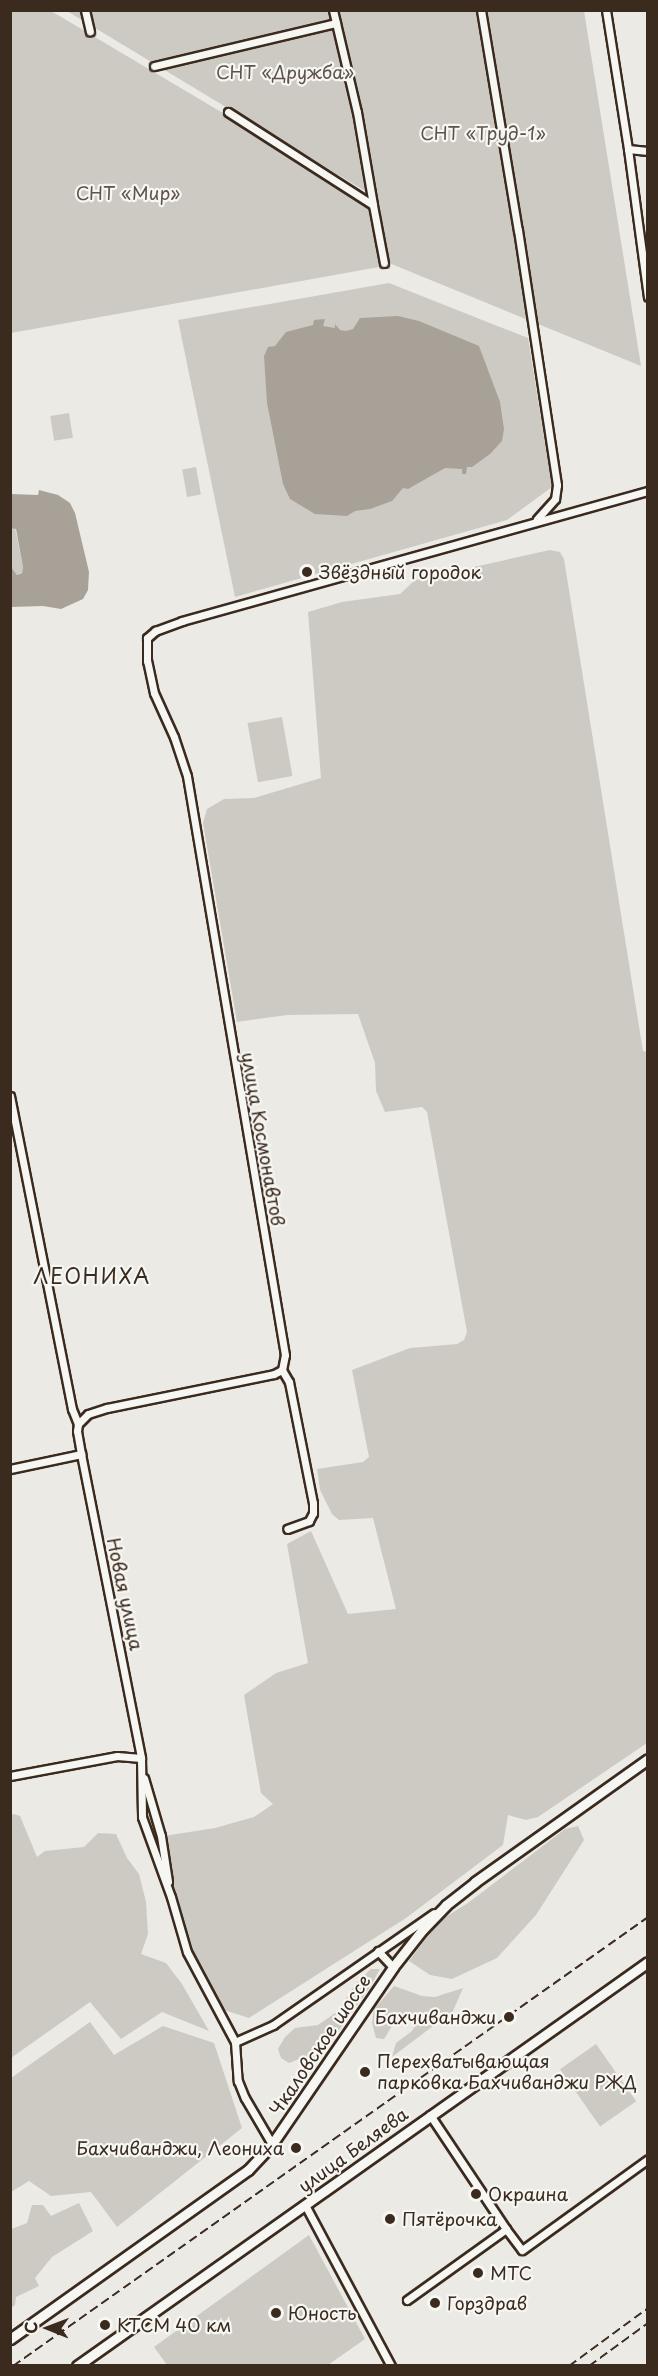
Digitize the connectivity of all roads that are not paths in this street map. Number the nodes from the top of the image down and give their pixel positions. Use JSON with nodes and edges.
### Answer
{"nodes":[{"id":1,"x":85,"y":10,"type":"edge"},
{"id":2,"x":333,"y":10,"type":"edge"},
{"id":3,"x":481,"y":10,"type":"edge"},
{"id":4,"x":606,"y":10,"type":"edge"},
{"id":5,"x":336,"y":23,"type":"junction"},
{"id":6,"x":90,"y":31,"type":"dead end"},
{"id":7,"x":154,"y":66,"type":"dead end"},
{"id":8,"x":228,"y":112,"type":"dead end"},
{"id":9,"x":628,"y":149,"type":"junction"},
{"id":10,"x":648,"y":152,"type":"edge"},
{"id":11,"x":374,"y":205,"type":"junction"},
{"id":12,"x":384,"y":263,"type":"dead end"},
{"id":13,"x":648,"y":297,"type":"edge"},
{"id":14,"x":648,"y":491,"type":"edge"},
{"id":15,"x":535,"y":521,"type":"junction"},
{"id":16,"x":10,"y":1096,"type":"edge"},
{"id":17,"x":282,"y":1370,"type":"junction"},
{"id":18,"x":78,"y":1424,"type":"junction"},
{"id":19,"x":81,"y":1455,"type":"junction"},
{"id":20,"x":10,"y":1469,"type":"edge"},
{"id":21,"x":287,"y":1529,"type":"dead end"},
{"id":22,"x":141,"y":1758,"type":"junction"},
{"id":23,"x":648,"y":1759,"type":"edge"},
{"id":24,"x":142,"y":1770,"type":"junction"},
{"id":25,"x":10,"y":1776,"type":"edge"},
{"id":26,"x":171,"y":1897,"type":"junction"},
{"id":27,"x":446,"y":1905,"type":"junction"},
{"id":28,"x":378,"y":1951,"type":"junction"},
{"id":29,"x":648,"y":1962,"type":"edge"},
{"id":30,"x":393,"y":1966,"type":"junction"},
{"id":31,"x":235,"y":2042,"type":"junction"},
{"id":32,"x":430,"y":2115,"type":"junction"},
{"id":33,"x":272,"y":2144,"type":"junction"},
{"id":34,"x":648,"y":2158,"type":"edge"},
{"id":35,"x":305,"y":2205,"type":"junction"},
{"id":36,"x":506,"y":2229,"type":"junction"},
{"id":37,"x":406,"y":2300,"type":"dead end"},
{"id":38,"x":10,"y":2339,"type":"edge"},
{"id":39,"x":77,"y":2366,"type":"edge"},
{"id":40,"x":391,"y":2366,"type":"edge"}],
"edges":[{"from":1,"to":6,"type":"street"},
{"from":2,"to":5,"type":"street"},
{"from":3,"to":15,"type":"street"},
{"from":4,"to":9,"type":"street"},
{"from":5,"to":7,"type":"street"},
{"from":5,"to":11,"type":"street"},
{"from":8,"to":11,"type":"street"},
{"from":9,"to":10,"type":"street"},
{"from":9,"to":13,"type":"street"},
{"from":11,"to":12,"type":"street"},
{"from":14,"to":15,"type":"street","name":"улица Космонавтов"},
{"from":15,"to":17,"type":"street","name":"улица Космонавтов"},
{"from":16,"to":18,"type":"street","name":"Новая улица"},
{"from":17,"to":18,"type":"street"},
{"from":17,"to":21,"type":"street","name":"улица Космонавтов"},
{"from":18,"to":19,"type":"street","name":"Новая улица"},
{"from":19,"to":20,"type":"street"},
{"from":19,"to":22,"type":"street","name":"Новая улица"},
{"from":22,"to":24,"type":"street","name":"Новая улица"},
{"from":22,"to":25,"type":"street"},
{"from":23,"to":27,"type":"street","name":"Чкаловское шоссе"},
{"from":24,"to":26,"type":"street"},
{"from":24,"to":26,"type":"street"},
{"from":26,"to":31,"type":"street"},
{"from":27,"to":28,"type":"street"},
{"from":27,"to":30,"type":"street","name":"Чкаловское шоссе"},
{"from":28,"to":30,"type":"street"},
{"from":28,"to":31,"type":"street"},
{"from":29,"to":32,"type":"street","name":"улица Беляева"},
{"from":30,"to":33,"type":"street","name":"Чкаловское шоссе"},
{"from":31,"to":33,"type":"street"},
{"from":32,"to":35,"type":"street","name":"улица Беляева"},
{"from":32,"to":36,"type":"street"},
{"from":33,"to":38,"type":"street","name":"Чкаловское шоссе"},
{"from":34,"to":36,"type":"street"},
{"from":35,"to":39,"type":"street","name":"улица Беляева"},
{"from":35,"to":40,"type":"street"},
{"from":36,"to":37,"type":"street"}]}
